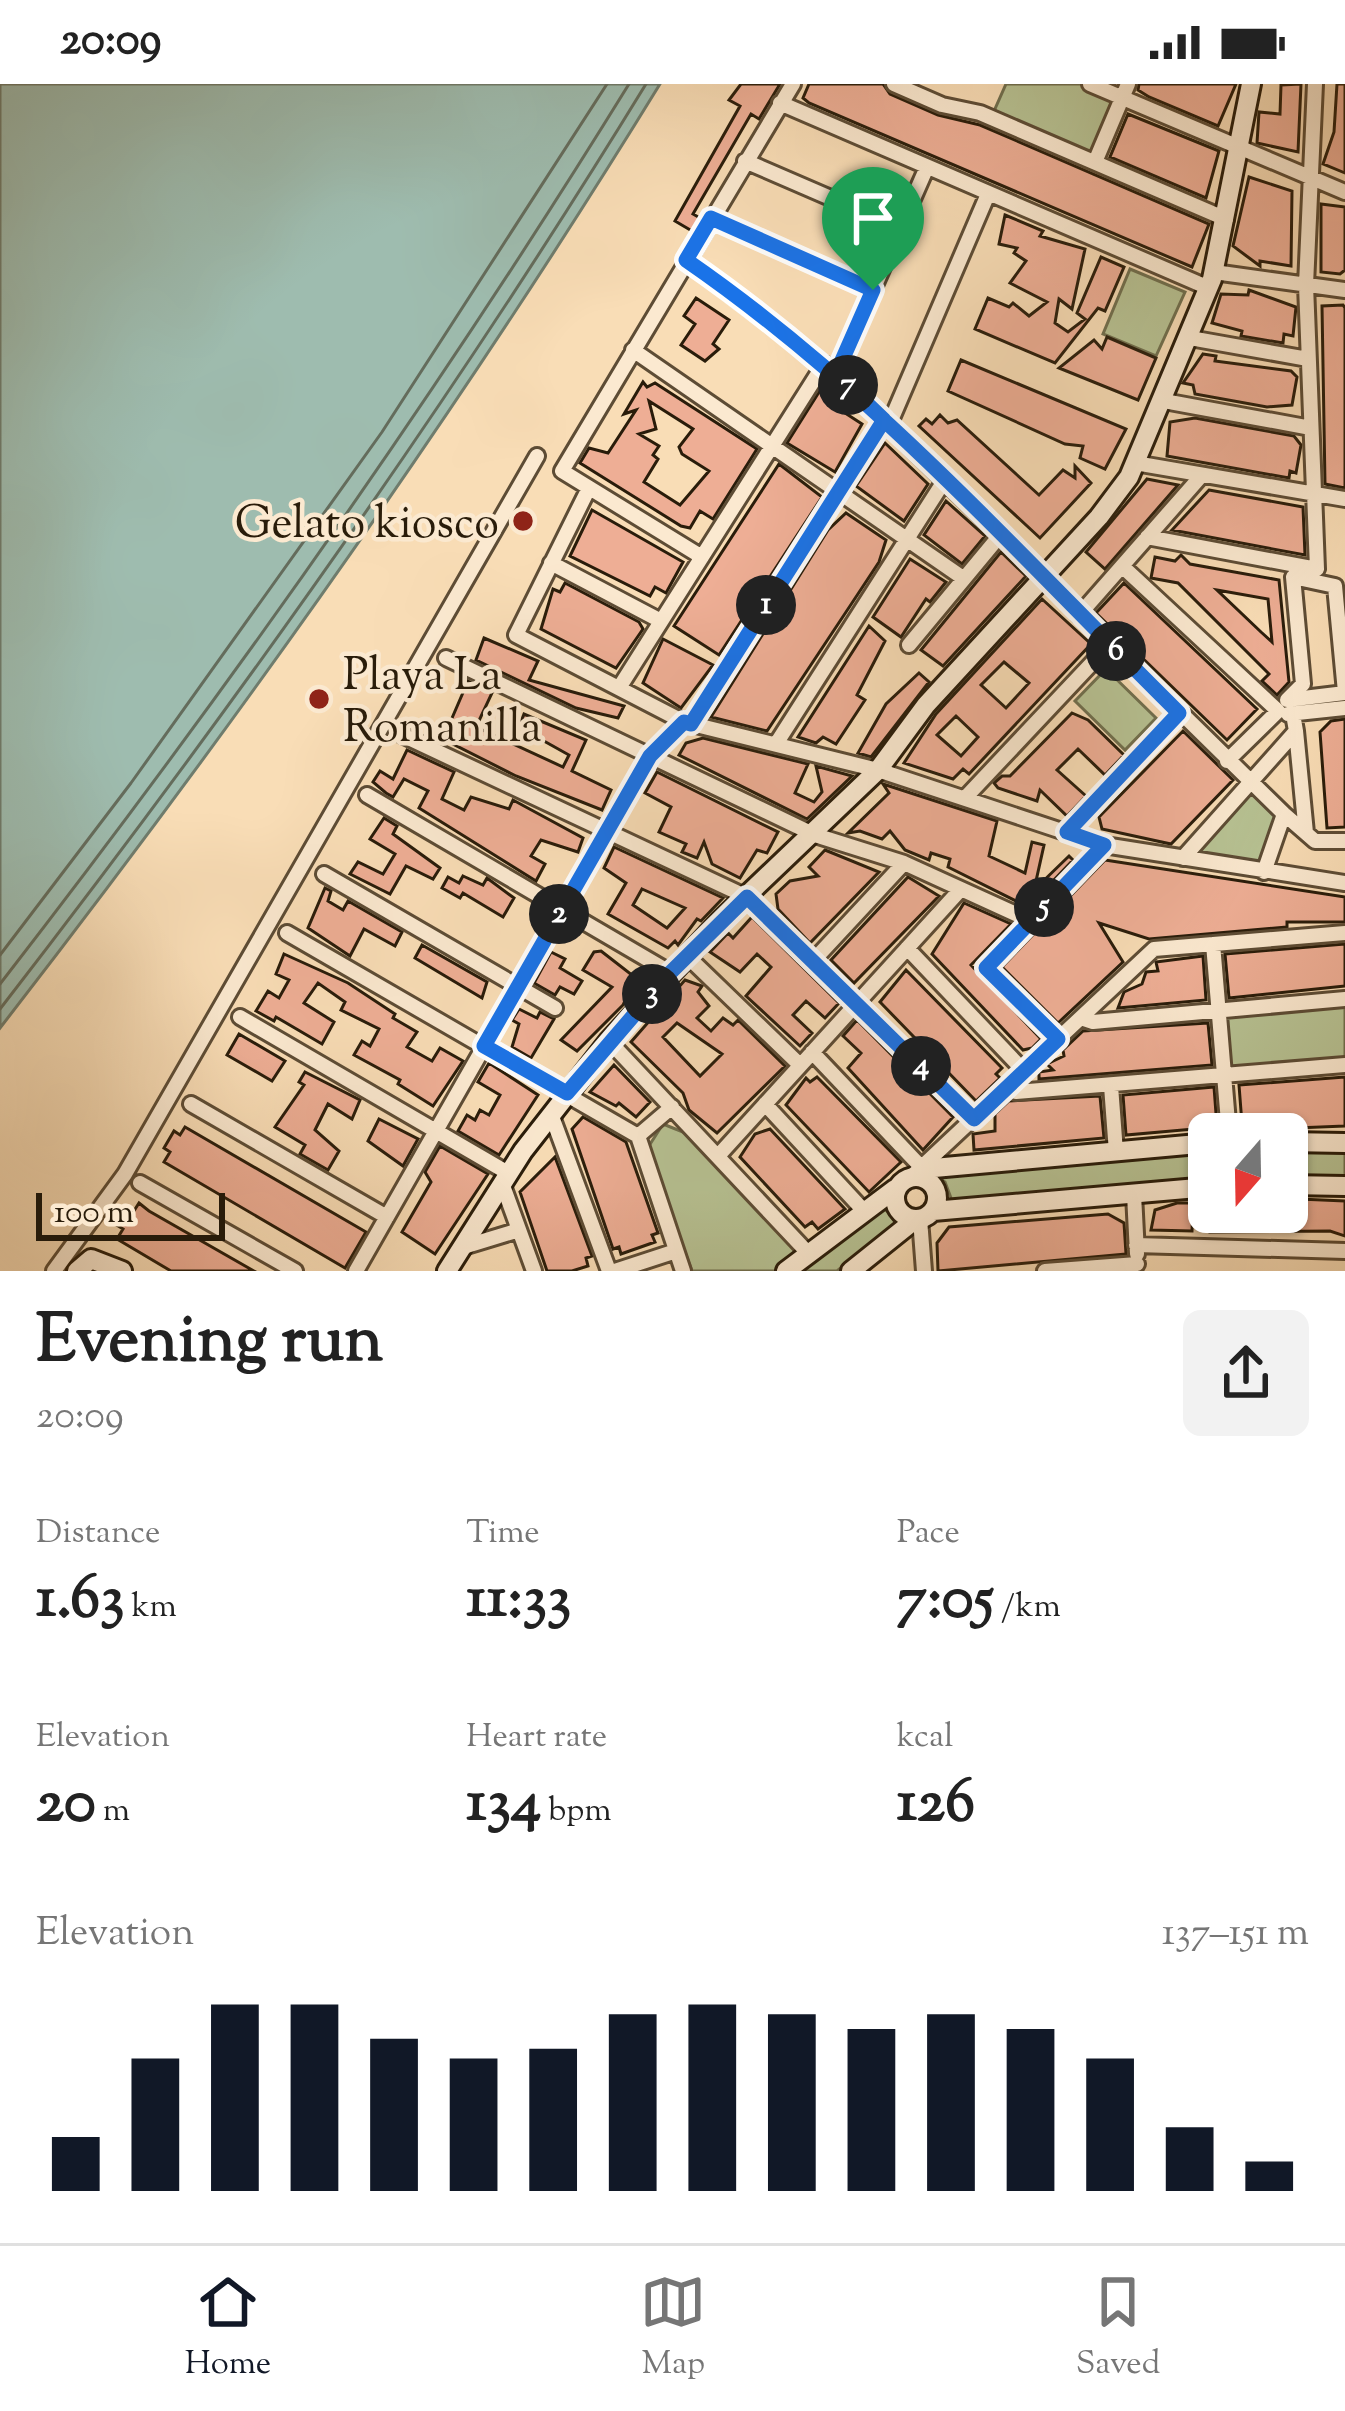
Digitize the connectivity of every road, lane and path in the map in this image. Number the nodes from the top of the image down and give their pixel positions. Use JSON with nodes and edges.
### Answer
{"nodes":[{"id":1,"x":793,"y":84,"type":"edge"},
{"id":2,"x":894,"y":84,"type":"edge"},
{"id":3,"x":1090,"y":84,"type":"edge"},
{"id":4,"x":1251,"y":84,"type":"edge"},
{"id":5,"x":1315,"y":84,"type":"edge"},
{"id":6,"x":1125,"y":91,"type":"edge"},
{"id":7,"x":780,"y":104,"type":"junction"},
{"id":8,"x":1238,"y":150,"type":"junction"},
{"id":9,"x":745,"y":161,"type":"junction"},
{"id":10,"x":1095,"y":163,"type":"junction"},
{"id":11,"x":927,"y":167,"type":"junction"},
{"id":12,"x":1309,"y":180,"type":"junction"},
{"id":13,"x":1345,"y":192,"type":"edge"},
{"id":14,"x":988,"y":194,"type":"junction"},
{"id":15,"x":711,"y":218,"type":"junction"},
{"id":16,"x":1226,"y":219,"type":"junction"},
{"id":17,"x":900,"y":228,"type":"junction"},
{"id":18,"x":686,"y":260,"type":"junction"},
{"id":19,"x":1211,"y":280,"type":"junction"},
{"id":20,"x":1306,"y":285,"type":"junction"},
{"id":21,"x":873,"y":290,"type":"junction"},
{"id":22,"x":1345,"y":290,"type":"edge"},
{"id":23,"x":1190,"y":338,"type":"junction"},
{"id":24,"x":633,"y":350,"type":"junction"},
{"id":25,"x":1308,"y":359,"type":"junction"},
{"id":26,"x":830,"y":369,"type":"junction"},
{"id":27,"x":1164,"y":400,"type":"junction"},
{"id":28,"x":887,"y":422,"type":"junction"},
{"id":29,"x":1311,"y":428,"type":"junction"},
{"id":30,"x":772,"y":446,"type":"junction"},
{"id":31,"x":537,"y":457,"type":"dead end"},
{"id":32,"x":1135,"y":463,"type":"junction"},
{"id":33,"x":1202,"y":475,"type":"junction"},
{"id":34,"x":946,"y":478,"type":"junction"},
{"id":35,"x":589,"y":488,"type":"junction"},
{"id":36,"x":838,"y":491,"type":"junction"},
{"id":37,"x":1312,"y":495,"type":"junction"},
{"id":38,"x":1345,"y":499,"type":"edge"},
{"id":39,"x":1002,"y":533,"type":"junction"},
{"id":40,"x":1147,"y":537,"type":"junction"},
{"id":41,"x":907,"y":538,"type":"junction"},
{"id":42,"x":702,"y":557,"type":"junction"},
{"id":43,"x":551,"y":563,"type":"junction"},
{"id":44,"x":1122,"y":566,"type":"junction"},
{"id":45,"x":1042,"y":577,"type":"junction"},
{"id":46,"x":963,"y":578,"type":"junction"},
{"id":47,"x":1079,"y":615,"type":"junction"},
{"id":48,"x":662,"y":621,"type":"junction"},
{"id":49,"x":1109,"y":644,"type":"junction"},
{"id":50,"x":909,"y":645,"type":"dead end"},
{"id":51,"x":446,"y":658,"type":"dead end"},
{"id":52,"x":619,"y":688,"type":"junction"},
{"id":53,"x":1345,"y":693,"type":"edge"},
{"id":54,"x":1345,"y":708,"type":"edge"},
{"id":55,"x":1286,"y":712,"type":"junction"},
{"id":56,"x":1179,"y":713,"type":"junction"},
{"id":57,"x":687,"y":723,"type":"junction"},
{"id":58,"x":1296,"y":730,"type":"junction"},
{"id":59,"x":403,"y":735,"type":"dead end"},
{"id":60,"x":776,"y":744,"type":"junction"},
{"id":61,"x":650,"y":756,"type":"junction"},
{"id":62,"x":1228,"y":761,"type":"junction"},
{"id":63,"x":878,"y":770,"type":"junction"},
{"id":64,"x":1250,"y":784,"type":"junction"},
{"id":65,"x":367,"y":795,"type":"dead end"},
{"id":66,"x":965,"y":798,"type":"junction"},
{"id":67,"x":1283,"y":814,"type":"junction"},
{"id":68,"x":607,"y":832,"type":"junction"},
{"id":69,"x":1067,"y":832,"type":"junction"},
{"id":70,"x":1306,"y":833,"type":"junction"},
{"id":71,"x":815,"y":835,"type":"junction"},
{"id":72,"x":1345,"y":841,"type":"edge"},
{"id":73,"x":1104,"y":845,"type":"junction"},
{"id":74,"x":1183,"y":858,"type":"junction"},
{"id":75,"x":904,"y":863,"type":"junction"},
{"id":76,"x":1264,"y":872,"type":"junction"},
{"id":77,"x":324,"y":874,"type":"dead end"},
{"id":78,"x":1345,"y":883,"type":"edge"},
{"id":79,"x":961,"y":889,"type":"junction"},
{"id":80,"x":747,"y":897,"type":"junction"},
{"id":81,"x":562,"y":909,"type":"junction"},
{"id":82,"x":1031,"y":920,"type":"junction"},
{"id":83,"x":287,"y":933,"type":"dead end"},
{"id":84,"x":1345,"y":933,"type":"edge"},
{"id":85,"x":1213,"y":944,"type":"junction"},
{"id":86,"x":907,"y":948,"type":"junction"},
{"id":87,"x":686,"y":956,"type":"junction"},
{"id":88,"x":813,"y":961,"type":"junction"},
{"id":89,"x":670,"y":973,"type":"junction"},
{"id":90,"x":518,"y":987,"type":"junction"},
{"id":91,"x":1345,"y":999,"type":"edge"},
{"id":92,"x":857,"y":1002,"type":"junction"},
{"id":93,"x":555,"y":1008,"type":"dead end"},
{"id":94,"x":1219,"y":1011,"type":"junction"},
{"id":95,"x":240,"y":1017,"type":"dead end"},
{"id":96,"x":1081,"y":1018,"type":"junction"},
{"id":97,"x":1058,"y":1039,"type":"junction"},
{"id":98,"x":610,"y":1040,"type":"junction"},
{"id":99,"x":484,"y":1046,"type":"junction"},
{"id":100,"x":812,"y":1052,"type":"junction"},
{"id":101,"x":800,"y":1065,"type":"junction"},
{"id":102,"x":1345,"y":1065,"type":"edge"},
{"id":103,"x":1024,"y":1071,"type":"junction"},
{"id":104,"x":1224,"y":1076,"type":"junction"},
{"id":105,"x":1111,"y":1086,"type":"junction"},
{"id":106,"x":1008,"y":1087,"type":"junction"},
{"id":107,"x":567,"y":1093,"type":"junction"},
{"id":108,"x":191,"y":1104,"type":"dead end"},
{"id":109,"x":765,"y":1104,"type":"junction"},
{"id":110,"x":672,"y":1107,"type":"junction"},
{"id":111,"x":1227,"y":1113,"type":"edge"},
{"id":112,"x":550,"y":1114,"type":"junction"},
{"id":113,"x":974,"y":1119,"type":"junction"},
{"id":114,"x":436,"y":1131,"type":"junction"},
{"id":115,"x":638,"y":1136,"type":"junction"},
{"id":116,"x":1308,"y":1142,"type":"edge"},
{"id":117,"x":1345,"y":1143,"type":"edge"},
{"id":118,"x":1188,"y":1145,"type":"edge"},
{"id":119,"x":1116,"y":1152,"type":"junction"},
{"id":120,"x":718,"y":1156,"type":"junction"},
{"id":121,"x":918,"y":1173,"type":"junction"},
{"id":122,"x":505,"y":1178,"type":"junction"},
{"id":123,"x":140,"y":1183,"type":"dead end"},
{"id":124,"x":1308,"y":1186,"type":"edge"},
{"id":125,"x":1345,"y":1186,"type":"edge"},
{"id":126,"x":1188,"y":1189,"type":"edge"},
{"id":127,"x":896,"y":1190,"type":"junction"},
{"id":128,"x":1134,"y":1194,"type":"junction"},
{"id":129,"x":866,"y":1212,"type":"junction"},
{"id":130,"x":923,"y":1216,"type":"junction"},
{"id":131,"x":387,"y":1217,"type":"junction"},
{"id":132,"x":519,"y":1230,"type":"junction"},
{"id":133,"x":1136,"y":1245,"type":"junction"},
{"id":134,"x":460,"y":1248,"type":"junction"},
{"id":135,"x":676,"y":1251,"type":"junction"},
{"id":136,"x":1345,"y":1251,"type":"edge"},
{"id":137,"x":809,"y":1254,"type":"junction"},
{"id":138,"x":1137,"y":1268,"type":"edge"},
{"id":139,"x":54,"y":1271,"type":"edge"},
{"id":140,"x":77,"y":1271,"type":"edge"},
{"id":141,"x":122,"y":1271,"type":"edge"},
{"id":142,"x":296,"y":1271,"type":"edge"},
{"id":143,"x":356,"y":1271,"type":"edge"},
{"id":144,"x":447,"y":1271,"type":"edge"},
{"id":145,"x":534,"y":1271,"type":"edge"},
{"id":146,"x":612,"y":1271,"type":"edge"},
{"id":147,"x":683,"y":1271,"type":"edge"},
{"id":148,"x":786,"y":1271,"type":"edge"},
{"id":149,"x":850,"y":1271,"type":"edge"},
{"id":150,"x":924,"y":1271,"type":"edge"},
{"id":151,"x":1045,"y":1271,"type":"edge"}],
"edges":[{"from":1,"to":7,"type":"street"},
{"from":2,"to":10,"type":"street"},
{"from":3,"to":6,"type":"street"},
{"from":4,"to":8,"type":"street"},
{"from":5,"to":12,"type":"street"},
{"from":6,"to":8,"type":"street"},
{"from":6,"to":10,"type":"street"},
{"from":7,"to":9,"type":"street"},
{"from":7,"to":11,"type":"street"},
{"from":8,"to":12,"type":"street"},
{"from":8,"to":16,"type":"street"},
{"from":9,"to":15,"type":"street"},
{"from":9,"to":17,"type":"street"},
{"from":10,"to":16,"type":"street"},
{"from":11,"to":14,"type":"street"},
{"from":11,"to":17,"type":"street"},
{"from":12,"to":13,"type":"street"},
{"from":12,"to":20,"type":"street"},
{"from":14,"to":19,"type":"street"},
{"from":14,"to":28,"type":"street"},
{"from":15,"to":18,"type":"street"},
{"from":15,"to":21,"type":"street"},
{"from":16,"to":19,"type":"street"},
{"from":17,"to":21,"type":"street"},
{"from":18,"to":24,"type":"street"},
{"from":18,"to":26,"type":"street"},
{"from":19,"to":20,"type":"street"},
{"from":19,"to":23,"type":"street"},
{"from":20,"to":22,"type":"street"},
{"from":20,"to":25,"type":"street"},
{"from":21,"to":26,"type":"street"},
{"from":23,"to":25,"type":"street"},
{"from":23,"to":27,"type":"street"},
{"from":24,"to":30,"type":"street"},
{"from":24,"to":35,"type":"street"},
{"from":25,"to":29,"type":"street"},
{"from":26,"to":28,"type":"street"},
{"from":26,"to":30,"type":"street"},
{"from":27,"to":29,"type":"street"},
{"from":27,"to":32,"type":"street"},
{"from":28,"to":34,"type":"street"},
{"from":28,"to":36,"type":"street"},
{"from":29,"to":37,"type":"street"},
{"from":30,"to":36,"type":"street"},
{"from":30,"to":42,"type":"street"},
{"from":31,"to":139,"type":"street"},
{"from":32,"to":33,"type":"street"},
{"from":32,"to":45,"type":"street"},
{"from":33,"to":37,"type":"street"},
{"from":33,"to":40,"type":"street"},
{"from":34,"to":39,"type":"street"},
{"from":34,"to":41,"type":"street"},
{"from":35,"to":42,"type":"street"},
{"from":35,"to":43,"type":"street"},
{"from":36,"to":41,"type":"street"},
{"from":36,"to":57,"type":"street"},
{"from":37,"to":38,"type":"street"},
{"from":37,"to":40,"type":"street"},
{"from":39,"to":45,"type":"street"},
{"from":39,"to":46,"type":"street"},
{"from":40,"to":44,"type":"street"},
{"from":41,"to":46,"type":"street"},
{"from":41,"to":60,"type":"street"},
{"from":42,"to":48,"type":"street"},
{"from":43,"to":48,"type":"street"},
{"from":43,"to":52,"type":"street"},
{"from":44,"to":47,"type":"street"},
{"from":44,"to":55,"type":"street"},
{"from":45,"to":47,"type":"street"},
{"from":45,"to":63,"type":"street"},
{"from":46,"to":50,"type":"street"},
{"from":47,"to":49,"type":"street"},
{"from":48,"to":52,"type":"street"},
{"from":49,"to":56,"type":"street"},
{"from":49,"to":66,"type":"street"},
{"from":51,"to":61,"type":"street"},
{"from":52,"to":57,"type":"street"},
{"from":53,"to":53,"type":"street"},
{"from":54,"to":55,"type":"street"},
{"from":55,"to":58,"type":"street"},
{"from":55,"to":62,"type":"street"},
{"from":56,"to":62,"type":"street"},
{"from":56,"to":69,"type":"street"},
{"from":57,"to":60,"type":"street"},
{"from":57,"to":61,"type":"street"},
{"from":58,"to":64,"type":"street"},
{"from":58,"to":70,"type":"street"},
{"from":59,"to":68,"type":"street"},
{"from":60,"to":63,"type":"street"},
{"from":61,"to":68,"type":"street"},
{"from":61,"to":71,"type":"street"},
{"from":62,"to":64,"type":"street"},
{"from":63,"to":66,"type":"street"},
{"from":63,"to":71,"type":"street"},
{"from":64,"to":67,"type":"street"},
{"from":64,"to":74,"type":"street"},
{"from":65,"to":81,"type":"street"},
{"from":66,"to":69,"type":"street"},
{"from":67,"to":70,"type":"street"},
{"from":67,"to":76,"type":"street"},
{"from":68,"to":80,"type":"street"},
{"from":68,"to":81,"type":"street"},
{"from":69,"to":73,"type":"street"},
{"from":70,"to":72,"type":"street"},
{"from":71,"to":75,"type":"street"},
{"from":71,"to":80,"type":"street"},
{"from":73,"to":74,"type":"street"},
{"from":73,"to":82,"type":"street"},
{"from":74,"to":76,"type":"street"},
{"from":75,"to":79,"type":"street"},
{"from":75,"to":88,"type":"street"},
{"from":76,"to":78,"type":"street"},
{"from":77,"to":90,"type":"street"},
{"from":79,"to":82,"type":"street"},
{"from":79,"to":86,"type":"street"},
{"from":80,"to":87,"type":"street"},
{"from":80,"to":88,"type":"street"},
{"from":81,"to":89,"type":"street"},
{"from":81,"to":90,"type":"street"},
{"from":82,"to":97,"type":"street"},
{"from":83,"to":99,"type":"street"},
{"from":84,"to":85,"type":"street"},
{"from":85,"to":94,"type":"street"},
{"from":85,"to":96,"type":"street"},
{"from":86,"to":92,"type":"street"},
{"from":86,"to":103,"type":"street"},
{"from":87,"to":89,"type":"street"},
{"from":87,"to":101,"type":"street"},
{"from":88,"to":92,"type":"street"},
{"from":89,"to":98,"type":"street"},
{"from":90,"to":93,"type":"street"},
{"from":90,"to":99,"type":"street"},
{"from":91,"to":94,"type":"street"},
{"from":92,"to":100,"type":"street"},
{"from":92,"to":113,"type":"street"},
{"from":94,"to":96,"type":"street"},
{"from":94,"to":104,"type":"street"},
{"from":95,"to":114,"type":"street"},
{"from":96,"to":97,"type":"street"},
{"from":97,"to":103,"type":"street"},
{"from":98,"to":107,"type":"street"},
{"from":98,"to":110,"type":"street"},
{"from":99,"to":107,"type":"street"},
{"from":99,"to":114,"type":"street"},
{"from":100,"to":101,"type":"street"},
{"from":100,"to":121,"type":"street"},
{"from":101,"to":109,"type":"street"},
{"from":102,"to":104,"type":"street"},
{"from":103,"to":106,"type":"street"},
{"from":104,"to":105,"type":"street"},
{"from":104,"to":111,"type":"street"},
{"from":105,"to":106,"type":"street"},
{"from":105,"to":119,"type":"street"},
{"from":106,"to":113,"type":"street"},
{"from":107,"to":112,"type":"street"},
{"from":107,"to":115,"type":"street"},
{"from":108,"to":131,"type":"street"},
{"from":109,"to":120,"type":"street"},
{"from":109,"to":129,"type":"street"},
{"from":110,"to":115,"type":"street"},
{"from":110,"to":120,"type":"street"},
{"from":112,"to":122,"type":"street"},
{"from":112,"to":146,"type":"street"},
{"from":113,"to":121,"type":"street"},
{"from":114,"to":122,"type":"street"},
{"from":114,"to":131,"type":"street"},
{"from":115,"to":135,"type":"street"},
{"from":116,"to":117,"type":"street"},
{"from":118,"to":119,"type":"street"},
{"from":119,"to":121,"type":"street"},
{"from":120,"to":137,"type":"street"},
{"from":121,"to":127,"type":"street"},
{"from":121,"to":130,"type":"street"},
{"from":122,"to":132,"type":"street"},
{"from":122,"to":134,"type":"street"},
{"from":123,"to":142,"type":"street"},
{"from":124,"to":125,"type":"street"},
{"from":126,"to":128,"type":"street"},
{"from":127,"to":129,"type":"street"},
{"from":127,"to":130,"type":"street"},
{"from":128,"to":130,"type":"street"},
{"from":128,"to":133,"type":"street"},
{"from":129,"to":137,"type":"street"},
{"from":130,"to":149,"type":"street"},
{"from":130,"to":150,"type":"street"},
{"from":131,"to":143,"type":"street"},
{"from":132,"to":134,"type":"street"},
{"from":132,"to":145,"type":"street"},
{"from":133,"to":136,"type":"street"},
{"from":133,"to":138,"type":"street"},
{"from":134,"to":144,"type":"street"},
{"from":135,"to":146,"type":"street"},
{"from":135,"to":147,"type":"street"},
{"from":137,"to":148,"type":"street"},
{"from":138,"to":151,"type":"street"},
{"from":140,"to":141,"type":"street"}]}
